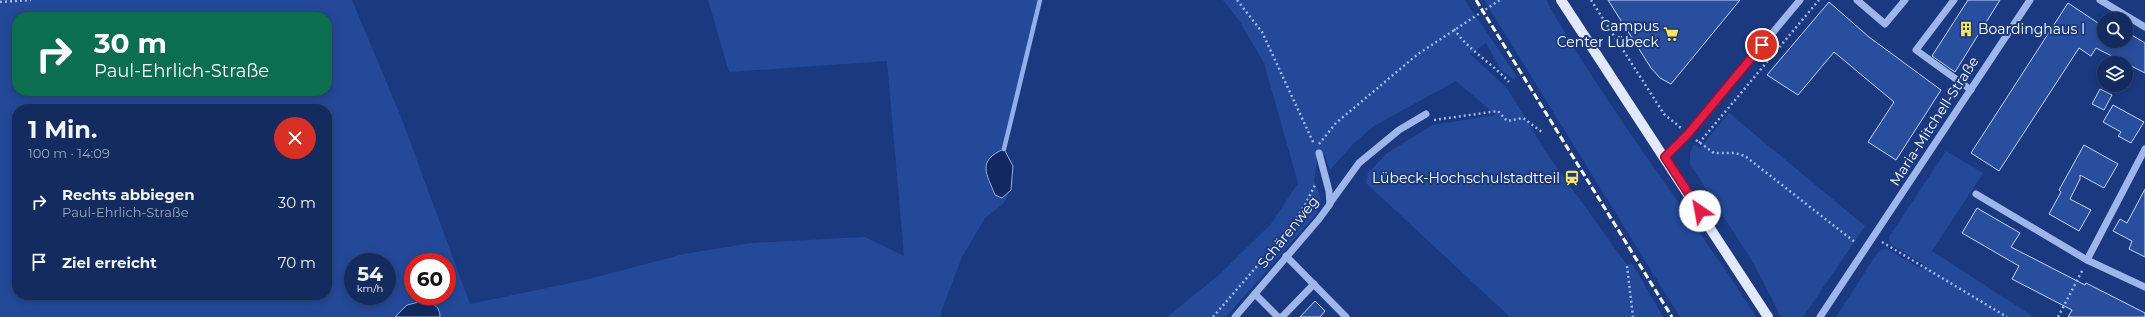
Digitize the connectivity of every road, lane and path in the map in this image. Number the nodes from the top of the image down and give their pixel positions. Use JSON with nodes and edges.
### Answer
{"nodes":[{"id":1,"x":31,"y":0,"type":"edge"},
{"id":2,"x":1237,"y":0,"type":"edge"},
{"id":3,"x":1500,"y":0,"type":"edge"},
{"id":4,"x":1561,"y":0,"type":"edge"},
{"id":5,"x":1591,"y":0,"type":"edge"},
{"id":6,"x":1800,"y":0,"type":"edge"},
{"id":7,"x":1819,"y":0,"type":"edge"},
{"id":8,"x":1857,"y":0,"type":"edge"},
{"id":9,"x":1905,"y":0,"type":"edge"},
{"id":10,"x":1954,"y":0,"type":"edge"},
{"id":11,"x":2030,"y":0,"type":"edge"},
{"id":12,"x":2100,"y":0,"type":"edge"},
{"id":13,"x":0,"y":2,"type":"edge"},
{"id":14,"x":2145,"y":27,"type":"edge"},
{"id":15,"x":1454,"y":29,"type":"junction"},
{"id":16,"x":1509,"y":82,"type":"dead end"},
{"id":17,"x":1971,"y":90,"type":"junction"},
{"id":18,"x":1426,"y":114,"type":"joint"},
{"id":19,"x":1542,"y":132,"type":"dead end"},
{"id":20,"x":1688,"y":134,"type":"junction"},
{"id":21,"x":1699,"y":143,"type":"junction"},
{"id":22,"x":2145,"y":149,"type":"edge"},
{"id":23,"x":1317,"y":150,"type":"junction"},
{"id":24,"x":1665,"y":157,"type":"junction"},
{"id":25,"x":1325,"y":170,"type":"junction"},
{"id":26,"x":1976,"y":194,"type":"dead end"},
{"id":27,"x":1330,"y":204,"type":"junction"},
{"id":28,"x":1874,"y":237,"type":"junction"},
{"id":29,"x":1864,"y":249,"type":"junction"},
{"id":30,"x":1286,"y":256,"type":"junction"},
{"id":31,"x":2087,"y":260,"type":"junction"},
{"id":32,"x":1627,"y":266,"type":"dead end"},
{"id":33,"x":1314,"y":284,"type":"junction"},
{"id":34,"x":2145,"y":287,"type":"edge"},
{"id":35,"x":1255,"y":294,"type":"junction"},
{"id":36,"x":1213,"y":317,"type":"edge"},
{"id":37,"x":1235,"y":317,"type":"edge"},
{"id":38,"x":1278,"y":317,"type":"edge"},
{"id":39,"x":1282,"y":317,"type":"edge"},
{"id":40,"x":1346,"y":317,"type":"edge"},
{"id":41,"x":1632,"y":317,"type":"edge"},
{"id":42,"x":1768,"y":317,"type":"edge"},
{"id":43,"x":1820,"y":317,"type":"edge"},
{"id":44,"x":2007,"y":317,"type":"edge"},
{"id":45,"x":2058,"y":317,"type":"edge"}],
"edges":[{"from":1,"to":13,"type":"path"},
{"from":2,"to":23,"type":"path"},
{"from":3,"to":15,"type":"path"},
{"from":4,"to":24,"type":"main road"},
{"from":5,"to":20,"type":"path"},
{"from":6,"to":20,"type":"street"},
{"from":7,"to":21,"type":"path"},
{"from":8,"to":9,"type":"street"},
{"from":10,"to":17,"type":"street"},
{"from":11,"to":17,"type":"street","name":"Maria-Mitchell-Straße"},
{"from":12,"to":14,"type":"street"},
{"from":15,"to":16,"type":"path"},
{"from":15,"to":23,"type":"path"},
{"from":17,"to":28,"type":"street","name":"Maria-Mitchell-Straße"},
{"from":18,"to":19,"type":"path"},
{"from":18,"to":27,"type":"street"},
{"from":20,"to":21,"type":"path"},
{"from":20,"to":24,"type":"street"},
{"from":21,"to":29,"type":"path"},
{"from":22,"to":31,"type":"street"},
{"from":23,"to":25,"type":"street","name":"Schärenweg"},
{"from":24,"to":42,"type":"main road"},
{"from":25,"to":27,"type":"street","name":"Schärenweg"},
{"from":25,"to":36,"type":"path"},
{"from":26,"to":31,"type":"street"},
{"from":27,"to":30,"type":"street","name":"Schärenweg"},
{"from":28,"to":29,"type":"street","name":"Maria-Mitchell-Straße"},
{"from":28,"to":44,"type":"path"},
{"from":29,"to":43,"type":"street","name":"Maria-Mitchell-Straße"},
{"from":30,"to":33,"type":"street"},
{"from":30,"to":35,"type":"street","name":"Schärenweg"},
{"from":31,"to":34,"type":"street"},
{"from":31,"to":45,"type":"path"},
{"from":32,"to":41,"type":"path"},
{"from":33,"to":39,"type":"street"},
{"from":33,"to":40,"type":"street"},
{"from":35,"to":37,"type":"street","name":"Schärenweg"},
{"from":35,"to":38,"type":"street"}]}
